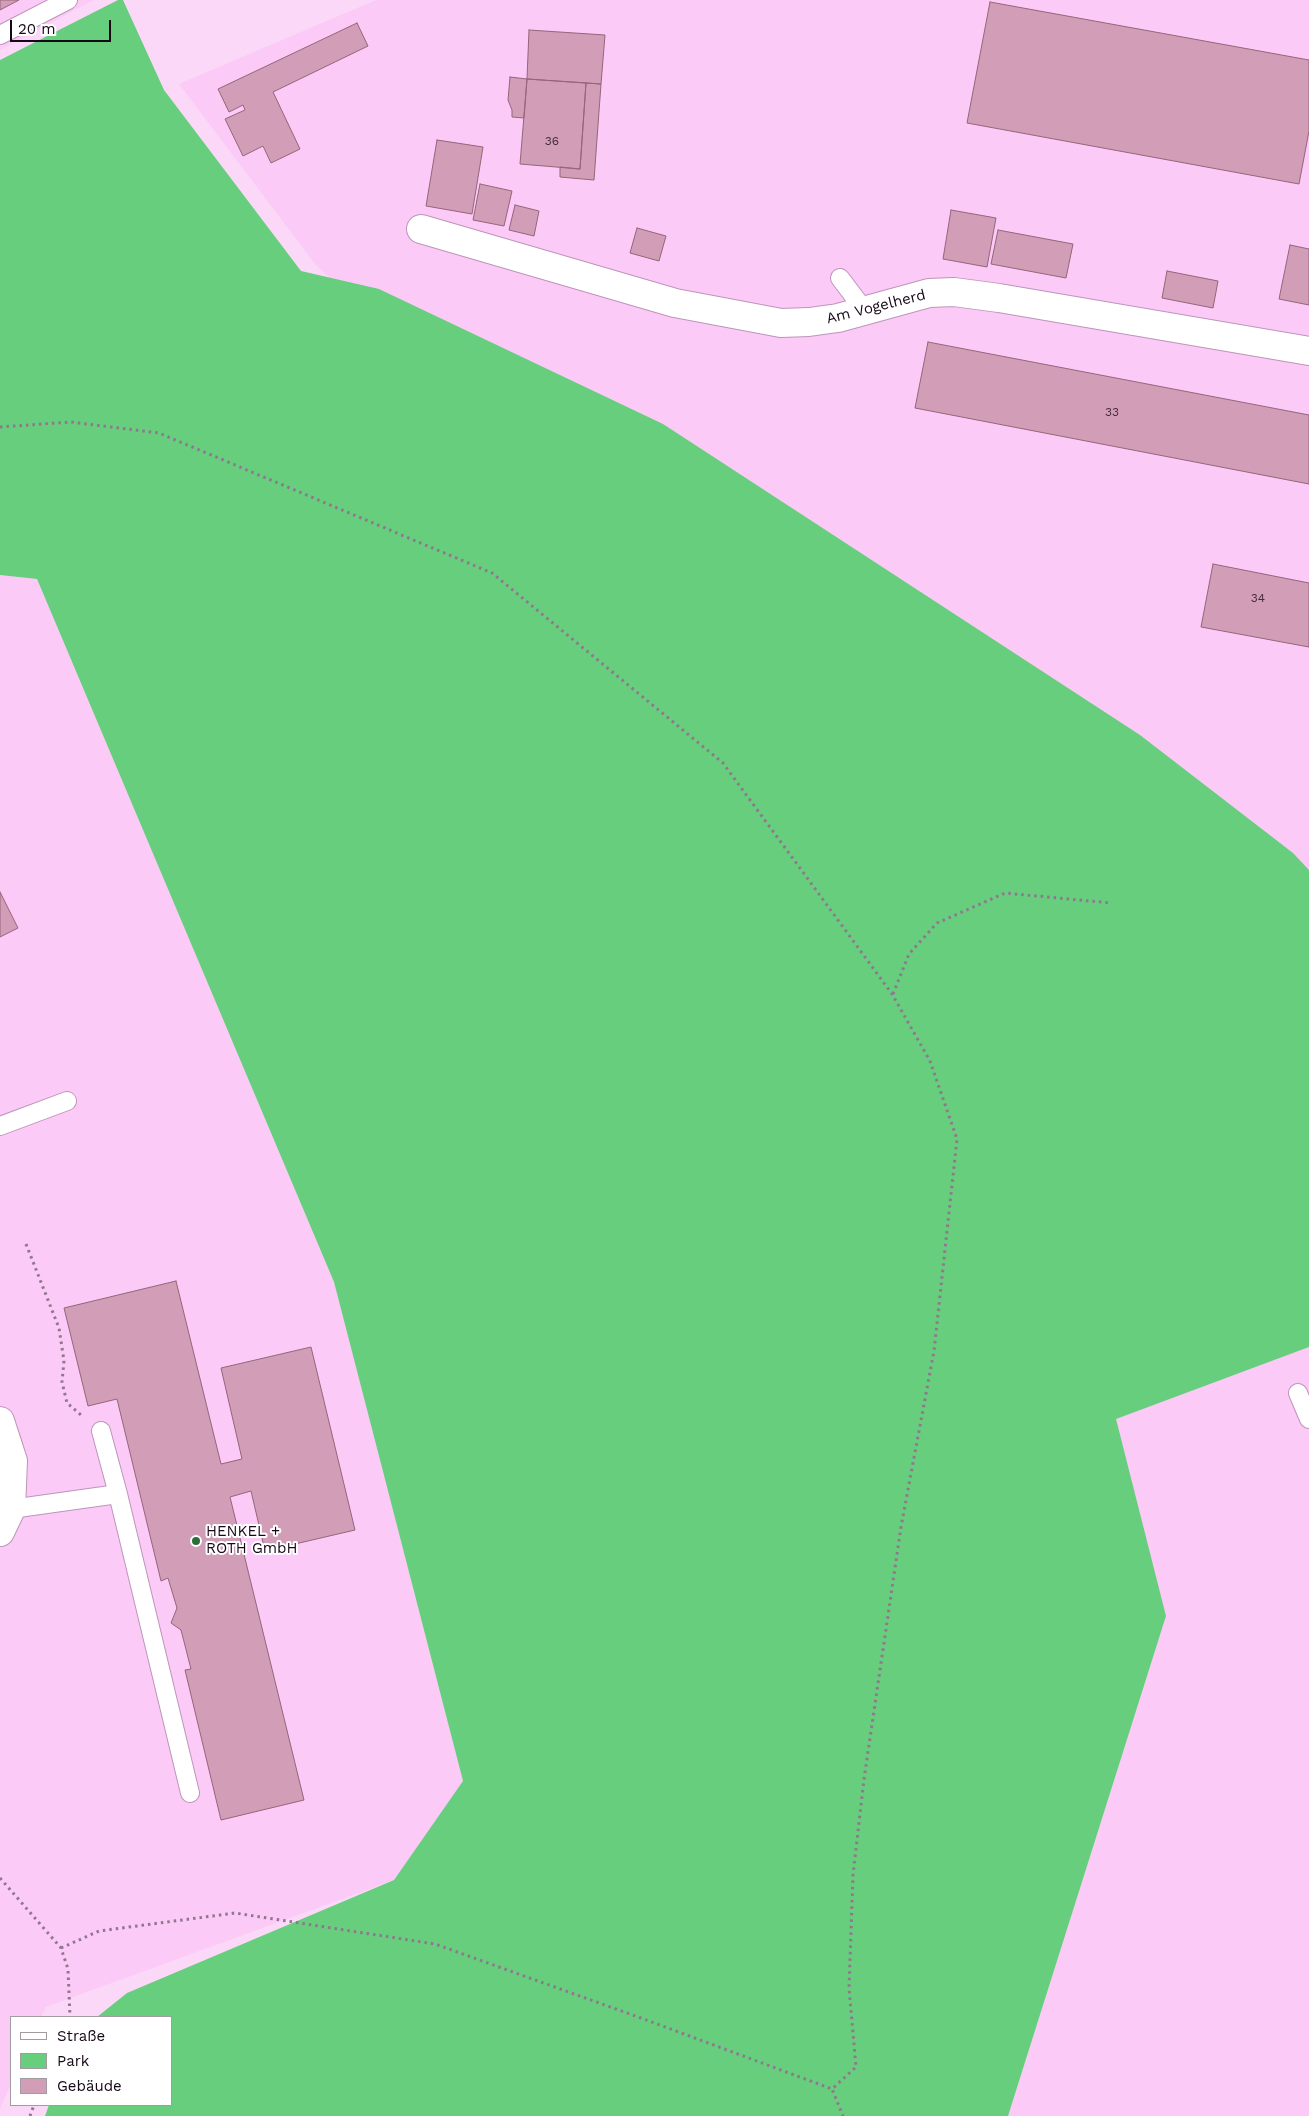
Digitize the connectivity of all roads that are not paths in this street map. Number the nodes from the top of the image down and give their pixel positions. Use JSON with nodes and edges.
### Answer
{"nodes":[{"id":1,"x":68,"y":0,"type":"edge"},
{"id":2,"x":0,"y":35,"type":"edge"},
{"id":3,"x":421,"y":229,"type":"dead end"},
{"id":4,"x":840,"y":278,"type":"dead end"},
{"id":5,"x":865,"y":311,"type":"junction"},
{"id":6,"x":1309,"y":351,"type":"edge"},
{"id":7,"x":67,"y":1101,"type":"dead end"},
{"id":8,"x":0,"y":1126,"type":"edge"},
{"id":9,"x":1298,"y":1393,"type":"dead end"},
{"id":10,"x":1309,"y":1419,"type":"edge"},
{"id":11,"x":0,"y":1421,"type":"edge"},
{"id":12,"x":101,"y":1431,"type":"road end"},
{"id":13,"x":118,"y":1494,"type":"junction"},
{"id":14,"x":5,"y":1520,"type":"edge"},
{"id":15,"x":190,"y":1793,"type":"dead end"}],
"edges":[{"from":1,"to":2,"type":"lane"},
{"from":3,"to":5,"type":"street","name":"Am Vogelherd"},
{"from":4,"to":5,"type":"lane"},
{"from":5,"to":6,"type":"street","name":"Am Vogelherd"},
{"from":7,"to":8,"type":"lane"},
{"from":9,"to":10,"type":"lane"},
{"from":11,"to":14,"type":"street"},
{"from":12,"to":13,"type":"lane"},
{"from":13,"to":14,"type":"lane"},
{"from":13,"to":15,"type":"lane"}]}
